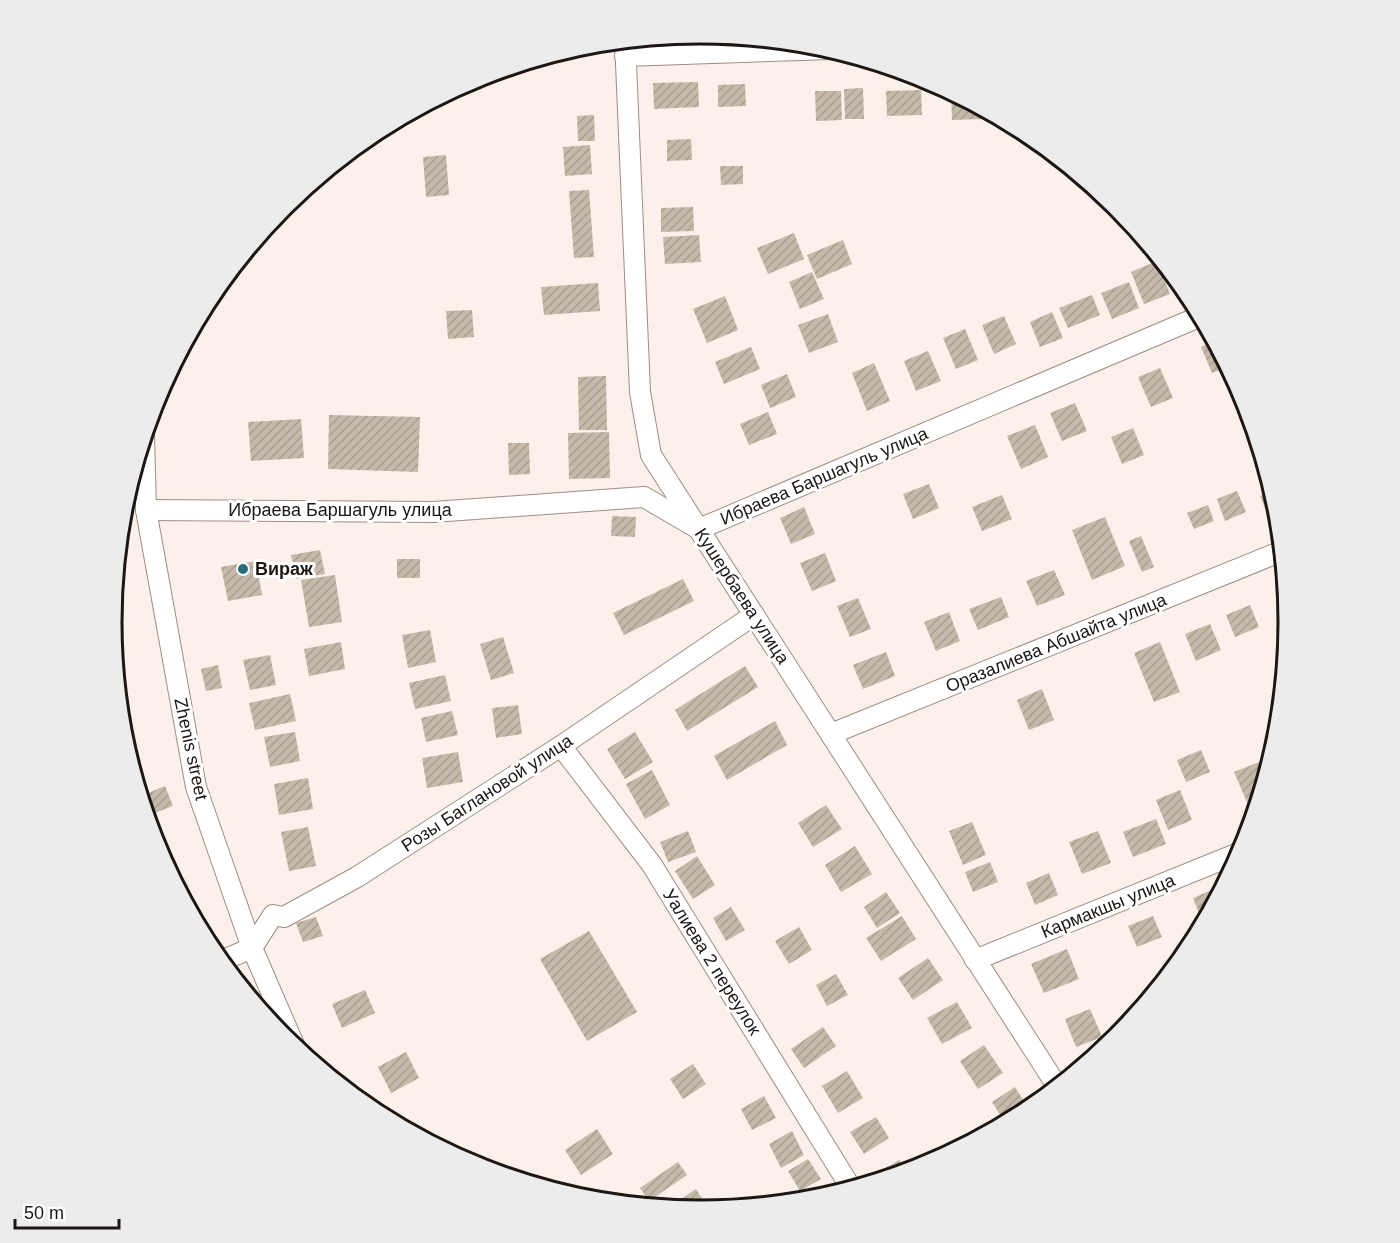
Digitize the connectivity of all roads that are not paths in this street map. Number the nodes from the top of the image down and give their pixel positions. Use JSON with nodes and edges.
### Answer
{"nodes":[{"id":1,"x":625,"y":48,"type":"edge"},
{"id":2,"x":783,"y":50,"type":"edge"},
{"id":3,"x":1193,"y":319,"type":"edge"},
{"id":4,"x":145,"y":463,"type":"edge"},
{"id":5,"x":146,"y":510,"type":"junction"},
{"id":6,"x":699,"y":529,"type":"junction"},
{"id":7,"x":1274,"y":554,"type":"edge"},
{"id":8,"x":754,"y":615,"type":"junction"},
{"id":9,"x":831,"y":734,"type":"junction"},
{"id":10,"x":561,"y":746,"type":"junction"},
{"id":11,"x":1227,"y":858,"type":"edge"},
{"id":12,"x":252,"y":948,"type":"junction"},
{"id":13,"x":230,"y":957,"type":"edge"},
{"id":14,"x":975,"y":960,"type":"junction"},
{"id":15,"x":285,"y":1024,"type":"edge"},
{"id":16,"x":1053,"y":1079,"type":"edge"},
{"id":17,"x":847,"y":1181,"type":"edge"}],
"edges":[{"from":1,"to":2,"type":"street"},
{"from":1,"to":6,"type":"street","name":"Кушербаева улица"},
{"from":3,"to":6,"type":"street","name":"Ибраева Баршагуль улица"},
{"from":4,"to":5,"type":"street","name":"Zhenis street"},
{"from":5,"to":6,"type":"street","name":"Ибраева Баршагуль улица"},
{"from":5,"to":12,"type":"street","name":"Zhenis street"},
{"from":6,"to":8,"type":"street","name":"Кушербаева улица"},
{"from":7,"to":9,"type":"street","name":"Оразалиева Абшайта улица"},
{"from":8,"to":9,"type":"street","name":"Кушербаева улица"},
{"from":8,"to":10,"type":"street","name":"Розы Баглановой улица"},
{"from":9,"to":14,"type":"street","name":"Кушербаева улица"},
{"from":10,"to":12,"type":"street","name":"Розы Баглановой улица"},
{"from":10,"to":17,"type":"street","name":"Уалиева 2 переулок"},
{"from":11,"to":14,"type":"street","name":"Кармакшы улица"},
{"from":12,"to":13,"type":"street"},
{"from":12,"to":15,"type":"street","name":"Zhenis street"},
{"from":14,"to":16,"type":"street","name":"Кушербаева улица"}]}
